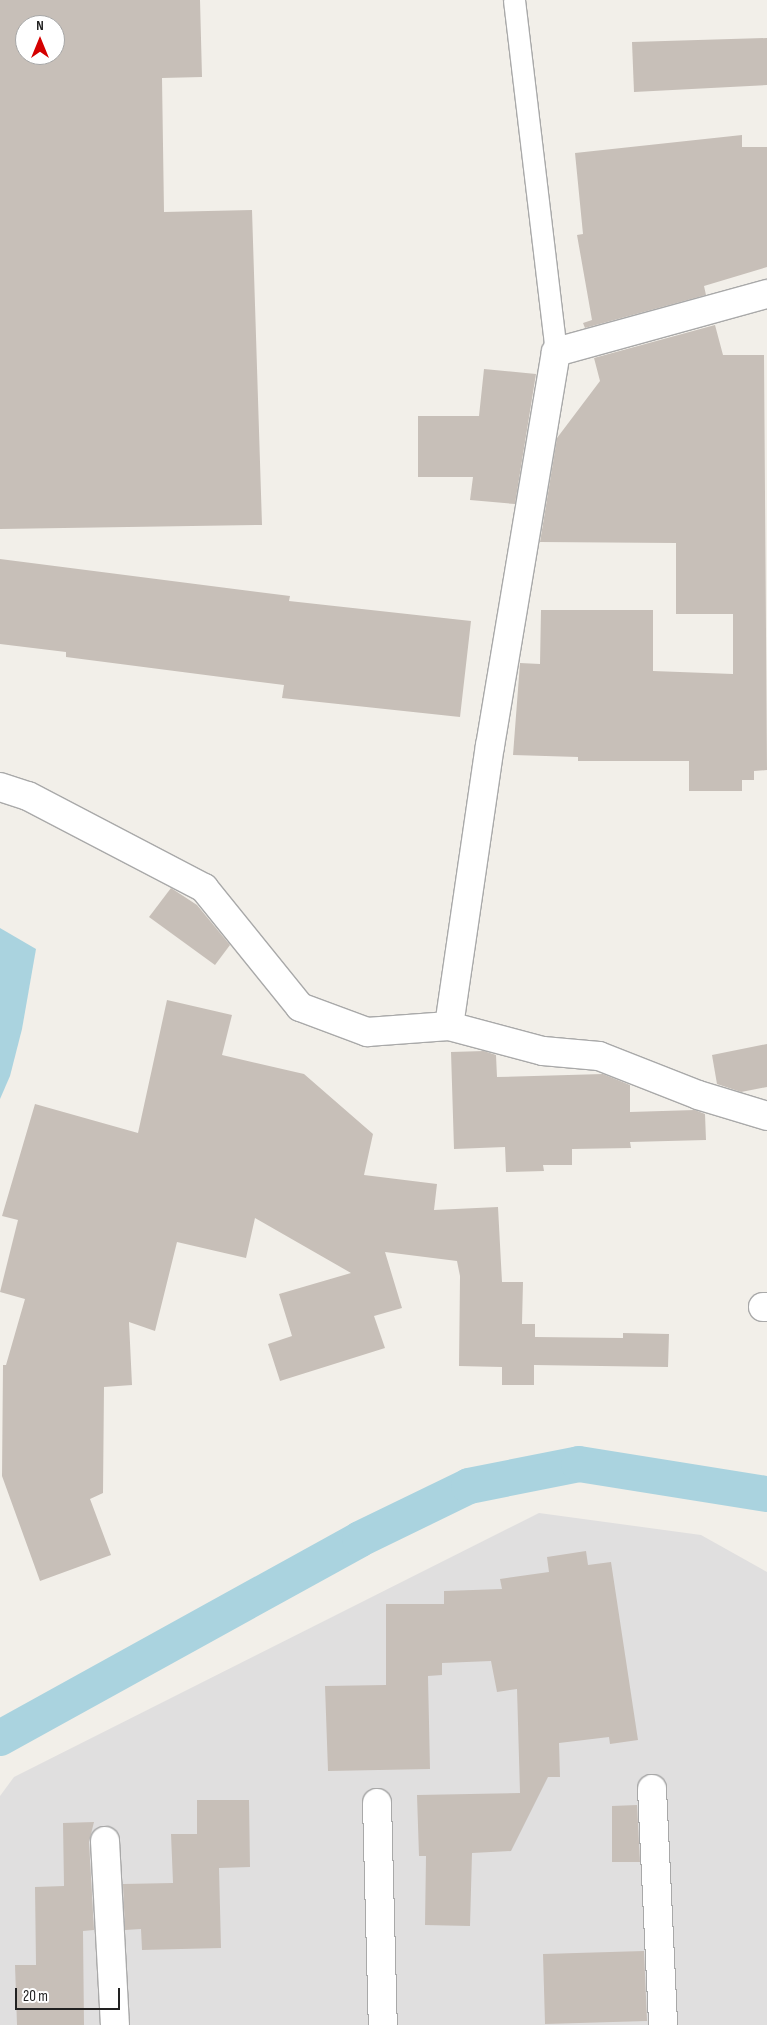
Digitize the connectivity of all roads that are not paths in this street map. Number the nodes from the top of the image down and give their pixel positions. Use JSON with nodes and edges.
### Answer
{"nodes":[{"id":1,"x":514,"y":0,"type":"edge"},
{"id":2,"x":767,"y":294,"type":"edge"},
{"id":3,"x":556,"y":352,"type":"junction"},
{"id":4,"x":0,"y":786,"type":"edge"},
{"id":5,"x":449,"y":1026,"type":"junction"},
{"id":6,"x":767,"y":1116,"type":"edge"},
{"id":7,"x":652,"y":1790,"type":"dead end"},
{"id":8,"x":377,"y":1803,"type":"dead end"},
{"id":9,"x":105,"y":1840,"type":"dead end"},
{"id":10,"x":115,"y":2025,"type":"edge"},
{"id":11,"x":383,"y":2025,"type":"edge"},
{"id":12,"x":663,"y":2025,"type":"edge"}],
"edges":[{"from":1,"to":3,"type":"lane"},
{"from":2,"to":3,"type":"street"},
{"from":3,"to":5,"type":"street"},
{"from":4,"to":5,"type":"street"},
{"from":5,"to":6,"type":"street"},
{"from":7,"to":12,"type":"street"},
{"from":8,"to":11,"type":"street"},
{"from":9,"to":10,"type":"street"}]}
